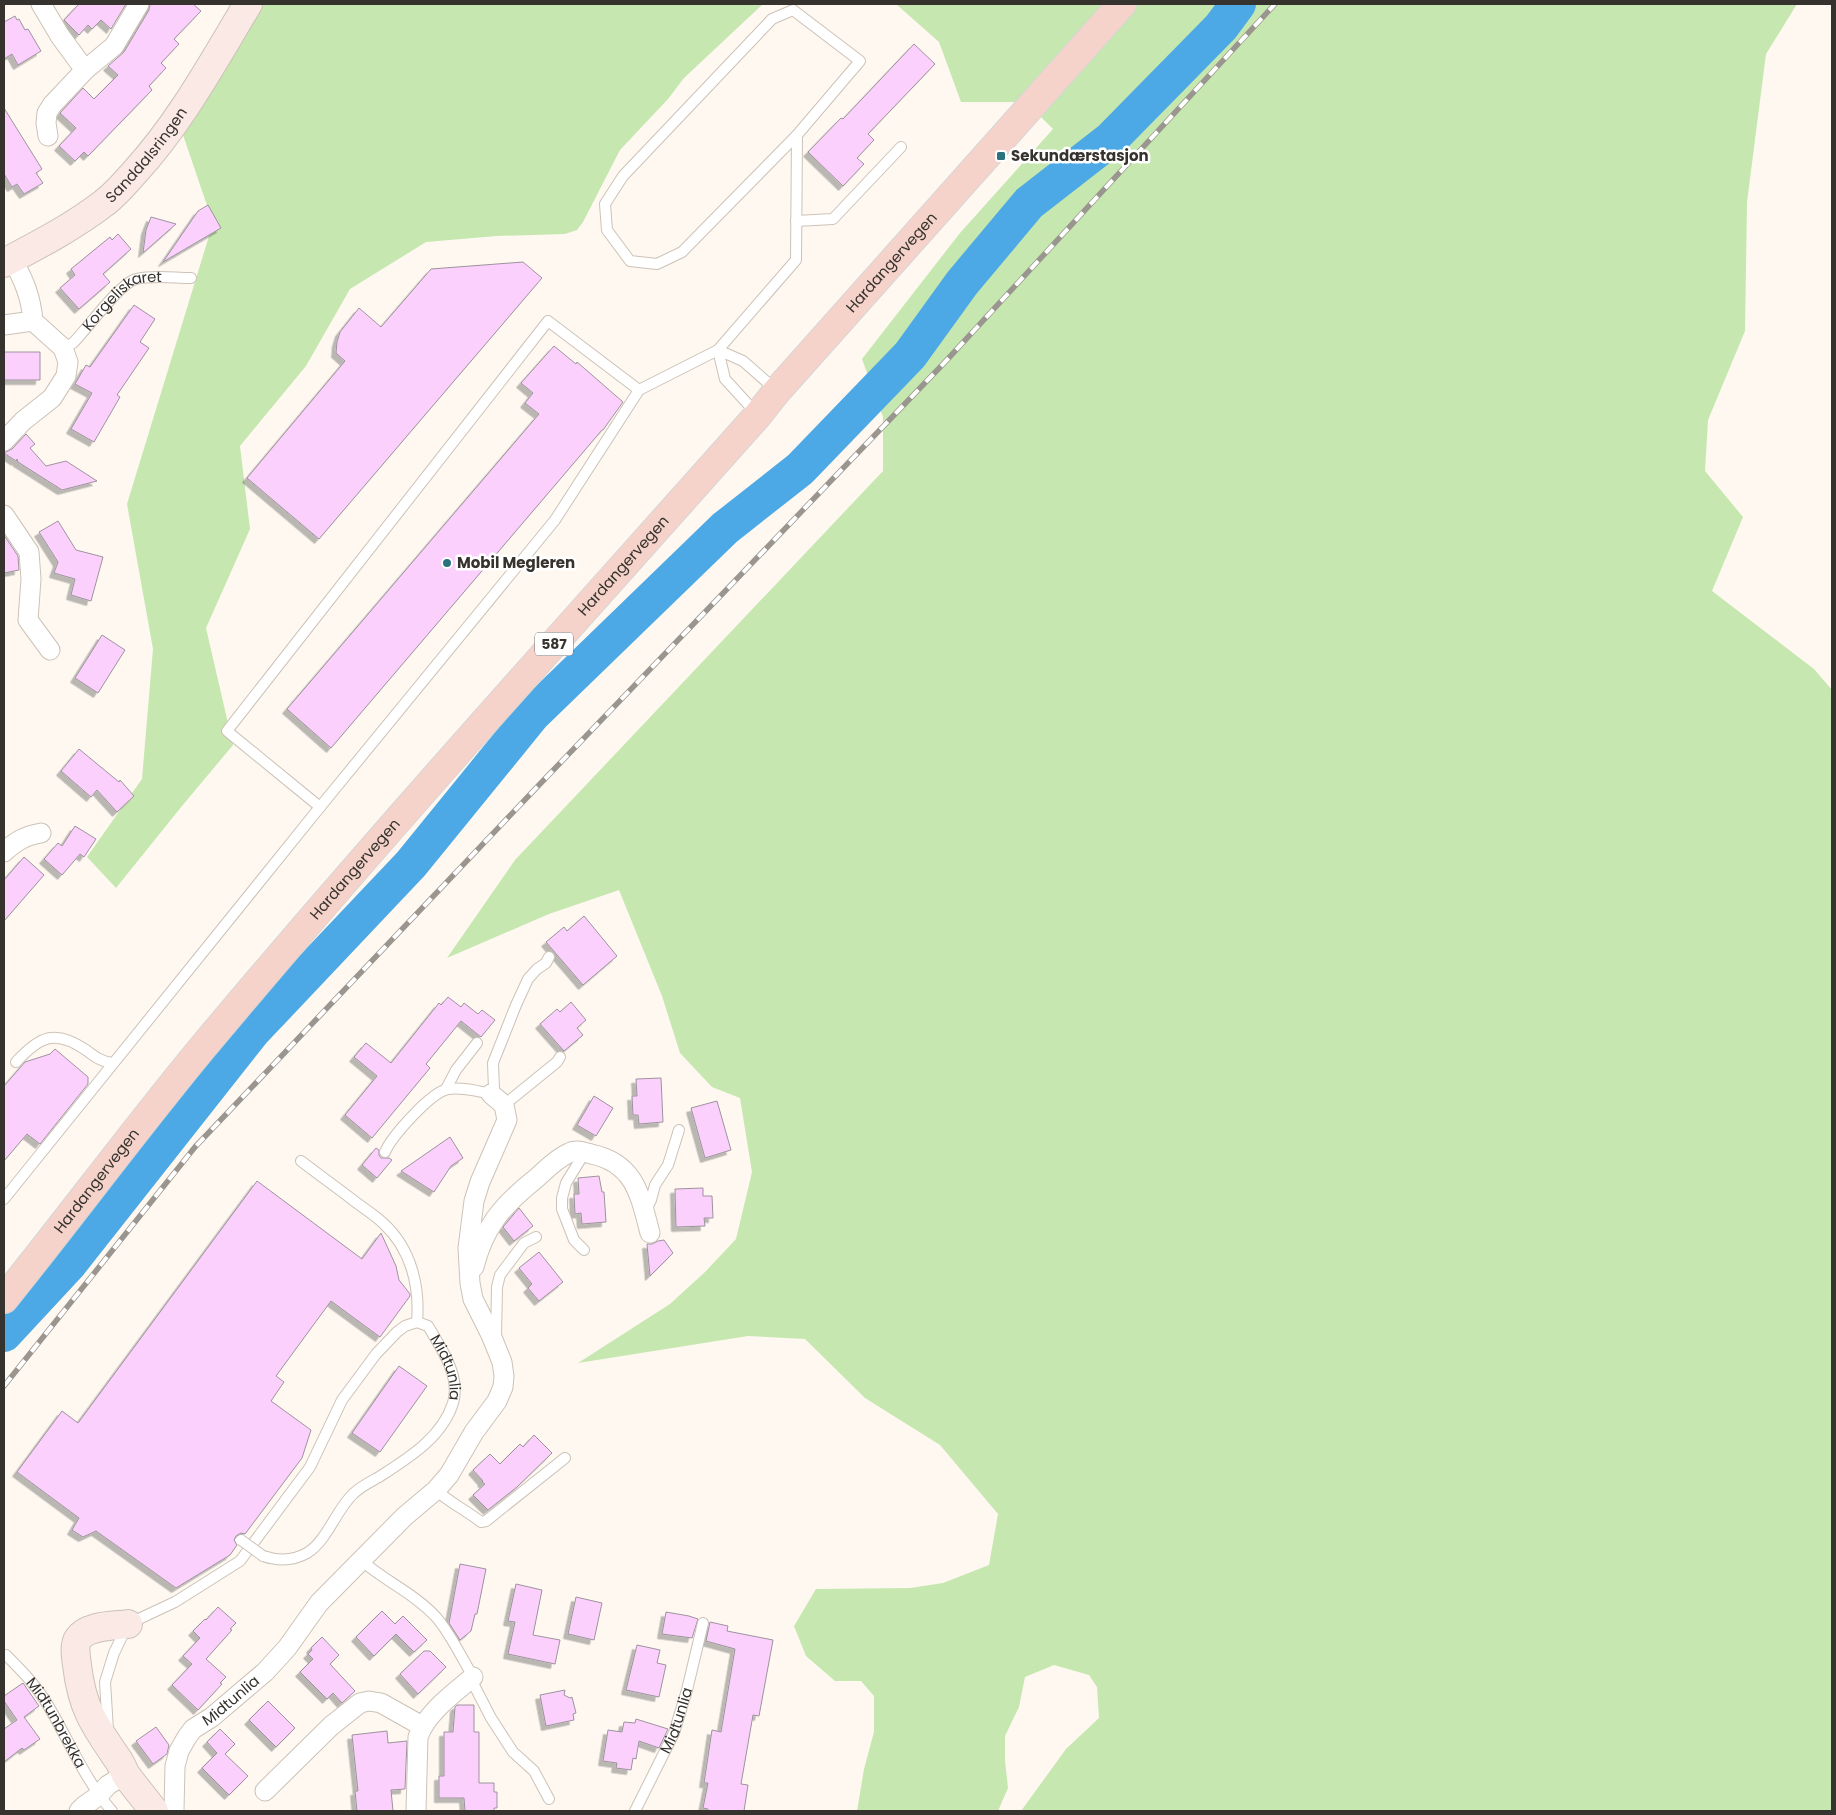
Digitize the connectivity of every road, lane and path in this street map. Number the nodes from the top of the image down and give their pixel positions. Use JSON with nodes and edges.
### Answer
{"nodes":[{"id":1,"x":41,"y":4,"type":"edge"},
{"id":2,"x":139,"y":4,"type":"edge"},
{"id":3,"x":248,"y":4,"type":"edge"},
{"id":4,"x":1122,"y":4,"type":"edge"},
{"id":5,"x":85,"y":70,"type":"junction"},
{"id":6,"x":797,"y":135,"type":"junction"},
{"id":7,"x":48,"y":136,"type":"dead end"},
{"id":8,"x":901,"y":147,"type":"dead end"},
{"id":9,"x":796,"y":221,"type":"junction"},
{"id":10,"x":8,"y":261,"type":"edge"},
{"id":11,"x":191,"y":278,"type":"dead end"},
{"id":12,"x":33,"y":321,"type":"junction"},
{"id":13,"x":4,"y":325,"type":"edge"},
{"id":14,"x":63,"y":348,"type":"junction"},
{"id":15,"x":718,"y":350,"type":"junction"},
{"id":16,"x":639,"y":390,"type":"junction"},
{"id":17,"x":777,"y":390,"type":"junction"},
{"id":18,"x":758,"y":414,"type":"junction"},
{"id":19,"x":4,"y":441,"type":"edge"},
{"id":20,"x":4,"y":515,"type":"edge"},
{"id":21,"x":50,"y":650,"type":"dead end"},
{"id":22,"x":320,"y":807,"type":"junction"},
{"id":23,"x":41,"y":833,"type":"dead end"},
{"id":24,"x":4,"y":852,"type":"edge"},
{"id":25,"x":550,"y":957,"type":"dead end"},
{"id":26,"x":477,"y":1043,"type":"dead end"},
{"id":27,"x":560,"y":1057,"type":"dead end"},
{"id":28,"x":16,"y":1062,"type":"dead end"},
{"id":29,"x":114,"y":1063,"type":"junction"},
{"id":30,"x":446,"y":1089,"type":"junction"},
{"id":31,"x":497,"y":1099,"type":"junction"},
{"id":32,"x":679,"y":1130,"type":"dead end"},
{"id":33,"x":385,"y":1152,"type":"dead end"},
{"id":34,"x":585,"y":1152,"type":"junction"},
{"id":35,"x":301,"y":1161,"type":"dead end"},
{"id":36,"x":4,"y":1199,"type":"edge"},
{"id":37,"x":644,"y":1208,"type":"junction"},
{"id":38,"x":650,"y":1233,"type":"dead end"},
{"id":39,"x":536,"y":1237,"type":"dead end"},
{"id":40,"x":584,"y":1250,"type":"dead end"},
{"id":41,"x":470,"y":1283,"type":"junction"},
{"id":42,"x":4,"y":1299,"type":"edge"},
{"id":43,"x":417,"y":1322,"type":"junction"},
{"id":44,"x":496,"y":1347,"type":"junction"},
{"id":45,"x":565,"y":1458,"type":"dead end"},
{"id":46,"x":436,"y":1490,"type":"junction"},
{"id":47,"x":242,"y":1540,"type":"dead end"},
{"id":48,"x":362,"y":1561,"type":"junction"},
{"id":49,"x":703,"y":1623,"type":"dead end"},
{"id":50,"x":128,"y":1624,"type":"junction"},
{"id":51,"x":6,"y":1655,"type":"dead end"},
{"id":52,"x":473,"y":1677,"type":"junction"},
{"id":53,"x":422,"y":1726,"type":"junction"},
{"id":54,"x":110,"y":1749,"type":"junction"},
{"id":55,"x":126,"y":1774,"type":"junction"},
{"id":56,"x":265,"y":1791,"type":"dead end"},
{"id":57,"x":98,"y":1796,"type":"junction"},
{"id":58,"x":548,"y":1799,"type":"dead end"},
{"id":59,"x":79,"y":1811,"type":"edge"},
{"id":60,"x":112,"y":1811,"type":"edge"},
{"id":61,"x":154,"y":1811,"type":"edge"},
{"id":62,"x":174,"y":1811,"type":"edge"},
{"id":63,"x":416,"y":1811,"type":"edge"},
{"id":64,"x":635,"y":1811,"type":"edge"}],
"edges":[{"from":1,"to":5,"type":"street"},
{"from":2,"to":5,"type":"street"},
{"from":3,"to":10,"type":"main road","name":"Sanddalsringen"},
{"from":4,"to":17,"type":"main road","name":"Hardangervegen","number":"587"},
{"from":5,"to":7,"type":"street"},
{"from":6,"to":6,"type":"lane"},
{"from":6,"to":9,"type":"lane"},
{"from":8,"to":9,"type":"lane"},
{"from":9,"to":15,"type":"lane"},
{"from":10,"to":12,"type":"street"},
{"from":11,"to":14,"type":"lane","name":"Korgeliskaret"},
{"from":12,"to":13,"type":"street"},
{"from":12,"to":14,"type":"street"},
{"from":14,"to":19,"type":"street"},
{"from":15,"to":16,"type":"lane"},
{"from":15,"to":17,"type":"lane"},
{"from":15,"to":18,"type":"lane"},
{"from":16,"to":22,"type":"lane"},
{"from":16,"to":22,"type":"lane"},
{"from":17,"to":18,"type":"main road","name":"Hardangervegen","number":"587"},
{"from":18,"to":42,"type":"main road","name":"Hardangervegen","number":"587"},
{"from":20,"to":21,"type":"street"},
{"from":22,"to":29,"type":"lane"},
{"from":23,"to":24,"type":"street"},
{"from":25,"to":31,"type":"lane","name":"Midtunlia"},
{"from":26,"to":30,"type":"lane"},
{"from":27,"to":31,"type":"lane"},
{"from":28,"to":29,"type":"lane"},
{"from":29,"to":36,"type":"lane"},
{"from":30,"to":31,"type":"lane"},
{"from":30,"to":33,"type":"lane"},
{"from":31,"to":41,"type":"street","name":"Midtunlia"},
{"from":32,"to":37,"type":"lane"},
{"from":34,"to":37,"type":"street"},
{"from":34,"to":40,"type":"lane"},
{"from":34,"to":41,"type":"street"},
{"from":35,"to":43,"type":"lane"},
{"from":37,"to":38,"type":"street"},
{"from":39,"to":44,"type":"lane","name":"Midtunlia"},
{"from":41,"to":44,"type":"street","name":"Midtunlia"},
{"from":43,"to":47,"type":"lane","name":"Midtunlia","bridge":true},
{"from":43,"to":50,"type":"lane","name":"Midtunlia"},
{"from":44,"to":46,"type":"street","name":"Midtunlia"},
{"from":45,"to":46,"type":"lane"},
{"from":46,"to":48,"type":"street","name":"Midtunlia"},
{"from":48,"to":52,"type":"lane"},
{"from":48,"to":62,"type":"street","name":"Midtunlia"},
{"from":49,"to":64,"type":"lane","name":"Midtunlia"},
{"from":50,"to":54,"type":"lane","name":"Midtunlia"},
{"from":50,"to":54,"type":"main road","name":"Midtunlia"},
{"from":51,"to":57,"type":"lane","name":"Midtunbrekka"},
{"from":52,"to":53,"type":"street"},
{"from":52,"to":58,"type":"lane"},
{"from":53,"to":56,"type":"street"},
{"from":53,"to":63,"type":"street"},
{"from":54,"to":55,"type":"main road","name":"Midtunlia"},
{"from":55,"to":57,"type":"street"},
{"from":55,"to":61,"type":"main road","name":"Midtunlia"},
{"from":57,"to":59,"type":"street"},
{"from":57,"to":60,"type":"lane","name":"Midtunbrekka"}]}
